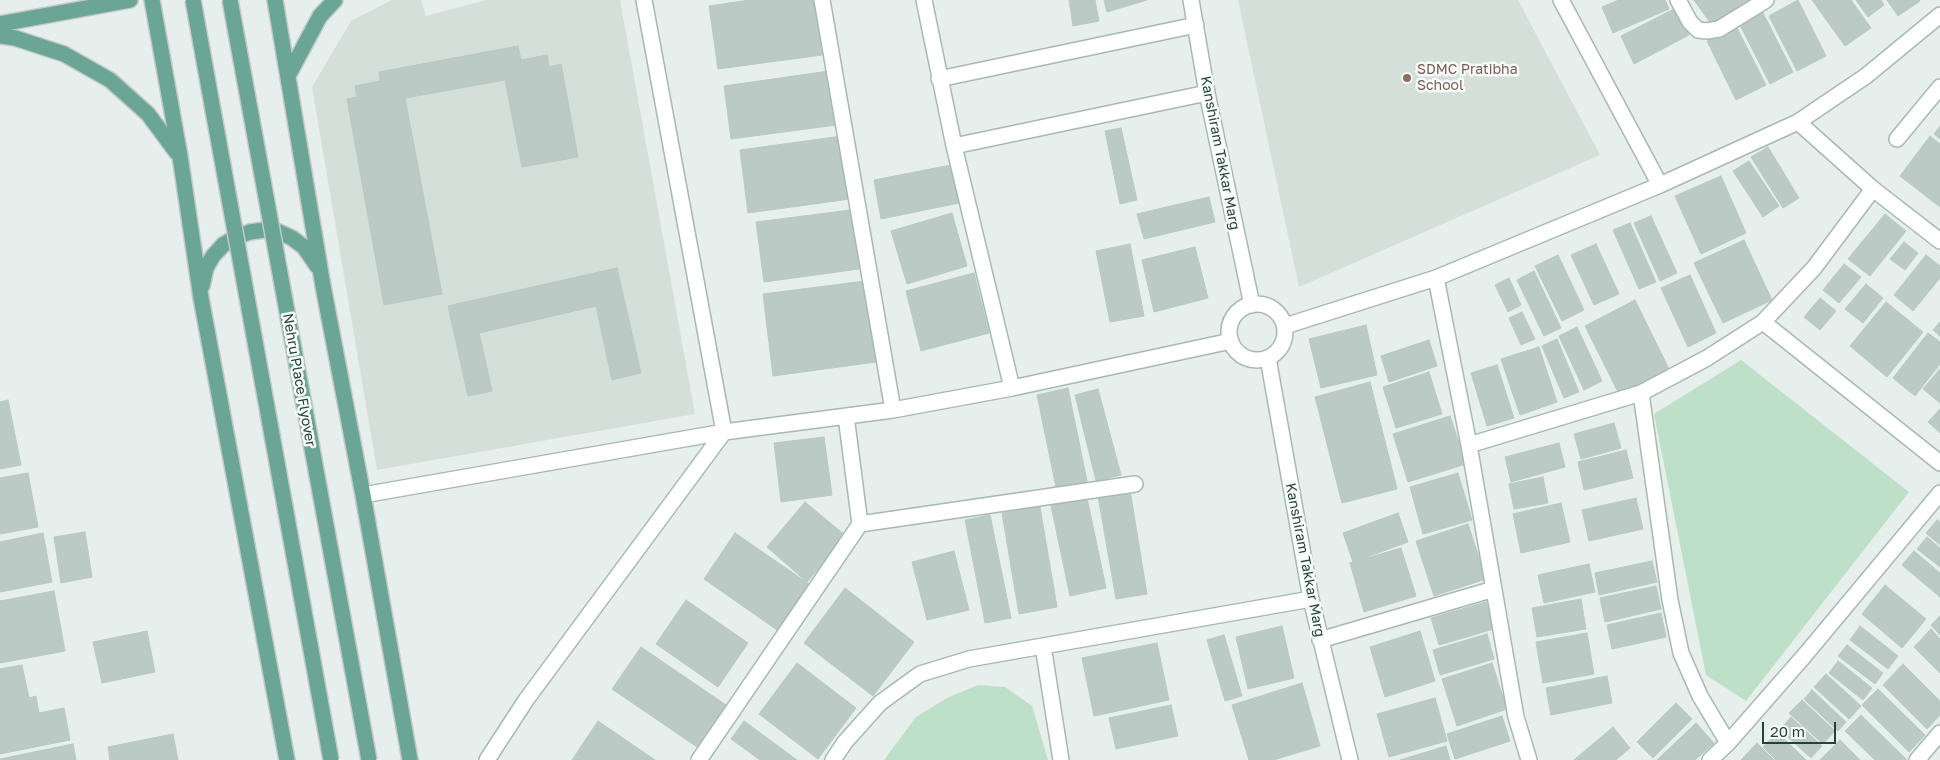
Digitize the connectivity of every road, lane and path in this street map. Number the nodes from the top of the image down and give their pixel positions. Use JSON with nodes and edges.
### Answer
{"nodes":[{"id":1,"x":130,"y":0,"type":"edge"},
{"id":2,"x":152,"y":0,"type":"edge"},
{"id":3,"x":193,"y":0,"type":"edge"},
{"id":4,"x":230,"y":0,"type":"edge"},
{"id":5,"x":275,"y":0,"type":"edge"},
{"id":6,"x":335,"y":0,"type":"edge"},
{"id":7,"x":644,"y":0,"type":"edge"},
{"id":8,"x":822,"y":0,"type":"edge"},
{"id":9,"x":924,"y":0,"type":"edge"},
{"id":10,"x":1191,"y":0,"type":"edge"},
{"id":11,"x":1560,"y":0,"type":"edge"},
{"id":12,"x":1678,"y":0,"type":"edge"},
{"id":13,"x":1766,"y":0,"type":"edge"},
{"id":14,"x":1940,"y":15,"type":"edge"},
{"id":15,"x":0,"y":24,"type":"edge"},
{"id":16,"x":1196,"y":25,"type":"junction"},
{"id":17,"x":0,"y":36,"type":"edge"},
{"id":18,"x":288,"y":76,"type":"junction"},
{"id":19,"x":939,"y":79,"type":"junction"},
{"id":20,"x":1940,"y":87,"type":"edge"},
{"id":21,"x":1208,"y":93,"type":"junction"},
{"id":22,"x":1798,"y":122,"type":"junction"},
{"id":23,"x":1897,"y":139,"type":"dead end"},
{"id":24,"x":954,"y":146,"type":"junction"},
{"id":25,"x":180,"y":156,"type":"junction"},
{"id":26,"x":1660,"y":185,"type":"junction"},
{"id":27,"x":1873,"y":189,"type":"junction"},
{"id":28,"x":1940,"y":241,"type":"edge"},
{"id":29,"x":1436,"y":278,"type":"junction"},
{"id":30,"x":323,"y":286,"type":"junction"},
{"id":31,"x":201,"y":298,"type":"junction"},
{"id":32,"x":1252,"y":305,"type":"junction"},
{"id":33,"x":1763,"y":322,"type":"junction"},
{"id":34,"x":1285,"y":326,"type":"junction"},
{"id":35,"x":1231,"y":341,"type":"junction"},
{"id":36,"x":1268,"y":358,"type":"junction"},
{"id":37,"x":1012,"y":388,"type":"junction"},
{"id":38,"x":1641,"y":393,"type":"junction"},
{"id":39,"x":893,"y":410,"type":"junction"},
{"id":40,"x":846,"y":416,"type":"junction"},
{"id":41,"x":724,"y":432,"type":"junction"},
{"id":42,"x":1469,"y":445,"type":"junction"},
{"id":43,"x":1940,"y":463,"type":"edge"},
{"id":44,"x":1134,"y":484,"type":"dead end"},
{"id":45,"x":1940,"y":493,"type":"edge"},
{"id":46,"x":363,"y":495,"type":"junction"},
{"id":47,"x":860,"y":524,"type":"junction"},
{"id":48,"x":1494,"y":589,"type":"junction"},
{"id":49,"x":1311,"y":599,"type":"junction"},
{"id":50,"x":1320,"y":640,"type":"junction"},
{"id":51,"x":1043,"y":646,"type":"junction"},
{"id":52,"x":1940,"y":733,"type":"edge"},
{"id":53,"x":1728,"y":742,"type":"junction"},
{"id":54,"x":287,"y":760,"type":"edge"},
{"id":55,"x":330,"y":760,"type":"edge"},
{"id":56,"x":369,"y":760,"type":"edge"},
{"id":57,"x":410,"y":760,"type":"edge"},
{"id":58,"x":487,"y":760,"type":"edge"},
{"id":59,"x":699,"y":760,"type":"edge"},
{"id":60,"x":833,"y":760,"type":"edge"},
{"id":61,"x":1061,"y":760,"type":"edge"},
{"id":62,"x":1350,"y":760,"type":"edge"},
{"id":63,"x":1529,"y":760,"type":"edge"},
{"id":64,"x":1710,"y":760,"type":"edge"},
{"id":65,"x":1917,"y":760,"type":"edge"}],
"edges":[{"from":1,"to":15,"type":"main road"},
{"from":2,"to":25,"type":"main road"},
{"from":3,"to":55,"type":"main road","bridge":true},
{"from":4,"to":56,"type":"main road","name":"Nehru Place Flyover","bridge":true},
{"from":5,"to":18,"type":"main road"},
{"from":6,"to":18,"type":"main road"},
{"from":7,"to":41,"type":"street"},
{"from":8,"to":39,"type":"street"},
{"from":9,"to":19,"type":"street"},
{"from":10,"to":16,"type":"street","name":"Kanshiram Takkar Marg"},
{"from":11,"to":26,"type":"street"},
{"from":12,"to":13,"type":"street"},
{"from":14,"to":22,"type":"street"},
{"from":16,"to":19,"type":"street"},
{"from":16,"to":21,"type":"street","name":"Kanshiram Takkar Marg"},
{"from":17,"to":25,"type":"main road"},
{"from":18,"to":30,"type":"main road"},
{"from":19,"to":24,"type":"street"},
{"from":20,"to":23,"type":"street"},
{"from":21,"to":24,"type":"street"},
{"from":21,"to":32,"type":"street","name":"Kanshiram Takkar Marg"},
{"from":22,"to":26,"type":"street"},
{"from":22,"to":27,"type":"street"},
{"from":24,"to":37,"type":"street"},
{"from":25,"to":31,"type":"main road"},
{"from":26,"to":29,"type":"street"},
{"from":27,"to":28,"type":"street"},
{"from":27,"to":33,"type":"street"},
{"from":29,"to":34,"type":"street"},
{"from":29,"to":42,"type":"street"},
{"from":30,"to":31,"type":"main road"},
{"from":30,"to":46,"type":"main road"},
{"from":31,"to":54,"type":"main road"},
{"from":32,"to":34,"type":"street"},
{"from":32,"to":35,"type":"street"},
{"from":33,"to":38,"type":"street"},
{"from":33,"to":43,"type":"street"},
{"from":34,"to":36,"type":"street"},
{"from":35,"to":36,"type":"street"},
{"from":35,"to":37,"type":"street"},
{"from":36,"to":49,"type":"street","name":"Kanshiram Takkar Marg"},
{"from":37,"to":39,"type":"street"},
{"from":38,"to":42,"type":"street"},
{"from":38,"to":53,"type":"street"},
{"from":39,"to":40,"type":"street"},
{"from":40,"to":41,"type":"street"},
{"from":40,"to":47,"type":"street"},
{"from":41,"to":46,"type":"street"},
{"from":41,"to":58,"type":"street"},
{"from":42,"to":48,"type":"street"},
{"from":44,"to":47,"type":"street"},
{"from":45,"to":53,"type":"street"},
{"from":46,"to":57,"type":"main road"},
{"from":47,"to":59,"type":"street"},
{"from":48,"to":50,"type":"street"},
{"from":48,"to":63,"type":"street"},
{"from":49,"to":50,"type":"street","name":"Kanshiram Takkar Marg"},
{"from":49,"to":51,"type":"street"},
{"from":50,"to":62,"type":"street","name":"Kanshiram Takkar Marg"},
{"from":51,"to":60,"type":"street"},
{"from":51,"to":61,"type":"street"},
{"from":52,"to":65,"type":"street"},
{"from":53,"to":64,"type":"street"}]}
